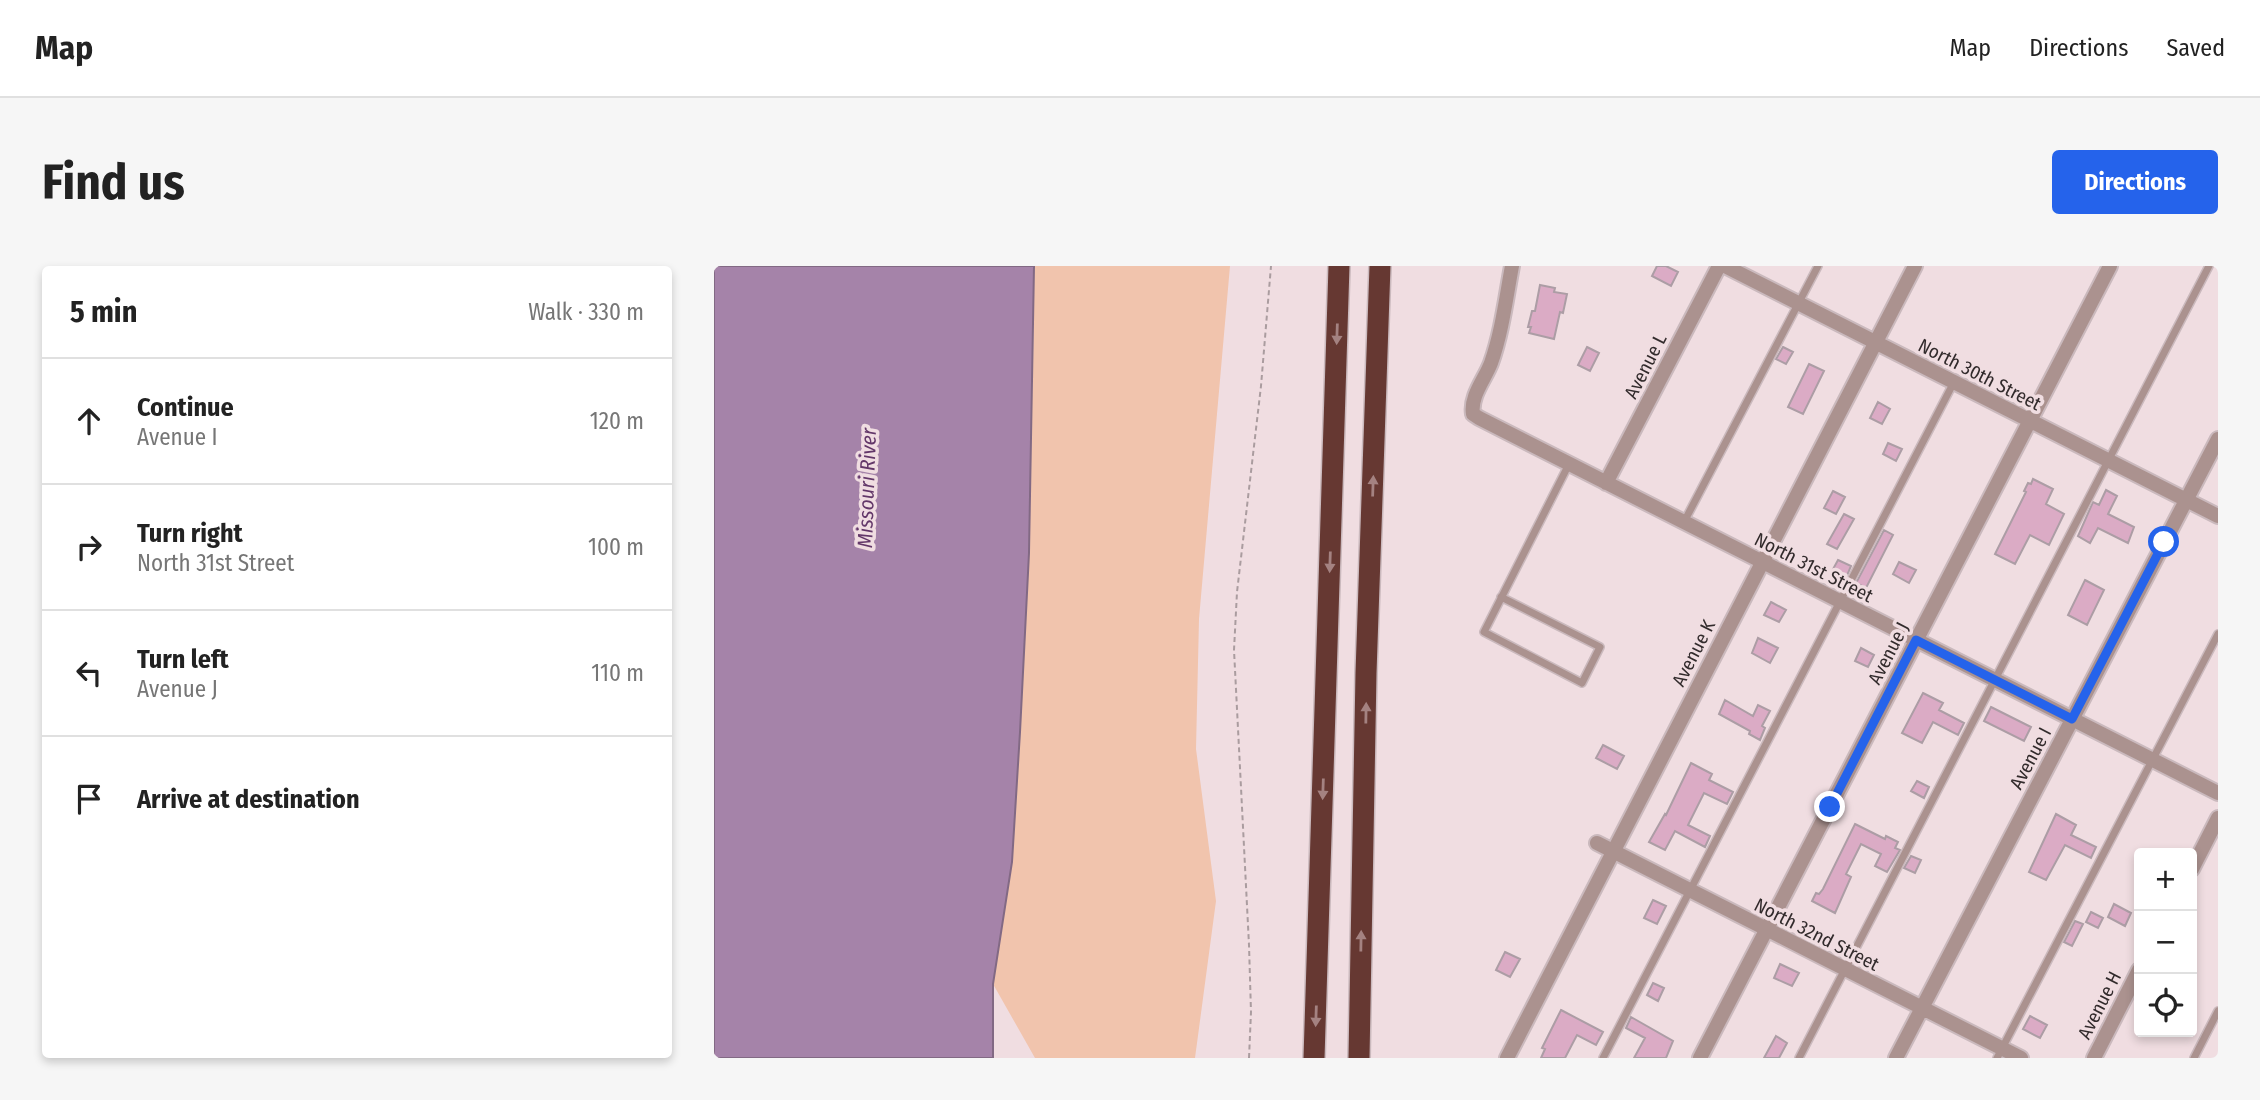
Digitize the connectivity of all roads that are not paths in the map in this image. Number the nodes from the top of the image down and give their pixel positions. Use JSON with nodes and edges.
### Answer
{"nodes":[{"id":1,"x":1339,"y":266,"type":"edge"},
{"id":2,"x":1380,"y":266,"type":"edge"},
{"id":3,"x":1512,"y":266,"type":"edge"},
{"id":4,"x":1718,"y":266,"type":"edge"},
{"id":5,"x":1725,"y":266,"type":"edge"},
{"id":6,"x":1818,"y":266,"type":"edge"},
{"id":7,"x":1915,"y":266,"type":"edge"},
{"id":8,"x":2110,"y":266,"type":"edge"},
{"id":9,"x":2209,"y":266,"type":"edge"},
{"id":10,"x":1798,"y":303,"type":"junction"},
{"id":11,"x":1875,"y":342,"type":"junction"},
{"id":12,"x":1954,"y":382,"type":"junction"},
{"id":13,"x":2030,"y":421,"type":"junction"},
{"id":14,"x":2218,"y":439,"type":"edge"},
{"id":15,"x":2109,"y":461,"type":"junction"},
{"id":16,"x":1569,"y":464,"type":"junction"},
{"id":17,"x":1606,"y":483,"type":"junction"},
{"id":18,"x":2186,"y":500,"type":"junction"},
{"id":19,"x":2218,"y":516,"type":"edge"},
{"id":20,"x":1684,"y":523,"type":"junction"},
{"id":21,"x":1761,"y":562,"type":"junction"},
{"id":22,"x":1501,"y":597,"type":"junction"},
{"id":23,"x":1840,"y":601,"type":"junction"},
{"id":24,"x":2218,"y":634,"type":"edge"},
{"id":25,"x":1916,"y":640,"type":"junction"},
{"id":26,"x":1996,"y":681,"type":"junction"},
{"id":27,"x":2072,"y":719,"type":"junction"},
{"id":28,"x":2152,"y":760,"type":"junction"},
{"id":29,"x":2218,"y":793,"type":"edge"},
{"id":30,"x":2218,"y":818,"type":"edge"},
{"id":31,"x":1597,"y":843,"type":"dead end"},
{"id":32,"x":1612,"y":851,"type":"junction"},
{"id":33,"x":2197,"y":859,"type":"edge"},
{"id":34,"x":1690,"y":891,"type":"junction"},
{"id":35,"x":1766,"y":930,"type":"junction"},
{"id":36,"x":1845,"y":969,"type":"junction"},
{"id":37,"x":2137,"y":974,"type":"edge"},
{"id":38,"x":1922,"y":1008,"type":"junction"},
{"id":39,"x":2218,"y":1011,"type":"edge"},
{"id":40,"x":1999,"y":1053,"type":"edge"},
{"id":41,"x":1314,"y":1058,"type":"edge"},
{"id":42,"x":1359,"y":1058,"type":"edge"},
{"id":43,"x":1507,"y":1058,"type":"edge"},
{"id":44,"x":1603,"y":1058,"type":"edge"},
{"id":45,"x":1700,"y":1058,"type":"edge"},
{"id":46,"x":1799,"y":1058,"type":"edge"},
{"id":47,"x":1896,"y":1058,"type":"edge"},
{"id":48,"x":2021,"y":1058,"type":"edge"},
{"id":49,"x":2094,"y":1058,"type":"edge"},
{"id":50,"x":2194,"y":1058,"type":"edge"}],
"edges":[{"from":1,"to":41,"type":"highway","one_way":true},
{"from":42,"to":2,"type":"highway","one_way":true},
{"from":3,"to":16,"type":"street","name":"North 31st Street"},
{"from":4,"to":17,"type":"street","name":"Avenue L"},
{"from":5,"to":10,"type":"street","name":"North 30th Street"},
{"from":6,"to":10,"type":"lane"},
{"from":7,"to":11,"type":"street","name":"Avenue K"},
{"from":8,"to":13,"type":"street","name":"Avenue J"},
{"from":9,"to":15,"type":"lane"},
{"from":10,"to":11,"type":"street","name":"North 30th Street"},
{"from":10,"to":20,"type":"lane"},
{"from":11,"to":12,"type":"street","name":"North 30th Street"},
{"from":11,"to":21,"type":"street","name":"Avenue K"},
{"from":12,"to":13,"type":"street","name":"North 30th Street"},
{"from":12,"to":23,"type":"lane"},
{"from":13,"to":15,"type":"street","name":"North 30th Street"},
{"from":13,"to":25,"type":"street","name":"Avenue J"},
{"from":14,"to":18,"type":"street","name":"Avenue I"},
{"from":15,"to":18,"type":"street","name":"North 30th Street"},
{"from":15,"to":26,"type":"lane"},
{"from":16,"to":17,"type":"street","name":"North 31st Street"},
{"from":16,"to":22,"type":"lane"},
{"from":17,"to":20,"type":"street","name":"North 31st Street"},
{"from":18,"to":19,"type":"street","name":"North 30th Street"},
{"from":18,"to":27,"type":"street","name":"Avenue I"},
{"from":20,"to":21,"type":"street","name":"North 31st Street"},
{"from":21,"to":23,"type":"street","name":"North 31st Street"},
{"from":21,"to":32,"type":"street","name":"Avenue K"},
{"from":22,"to":22,"type":"lane"},
{"from":23,"to":25,"type":"street","name":"North 31st Street"},
{"from":23,"to":34,"type":"lane"},
{"from":24,"to":28,"type":"lane"},
{"from":25,"to":26,"type":"street","name":"North 31st Street"},
{"from":25,"to":35,"type":"street","name":"Avenue J"},
{"from":26,"to":27,"type":"street","name":"North 31st Street"},
{"from":26,"to":36,"type":"lane"},
{"from":27,"to":28,"type":"street","name":"North 31st Street"},
{"from":27,"to":38,"type":"street","name":"Avenue I"},
{"from":28,"to":29,"type":"street","name":"North 31st Street"},
{"from":28,"to":40,"type":"lane"},
{"from":30,"to":33,"type":"street"},
{"from":31,"to":32,"type":"street","name":"North 32nd Street"},
{"from":32,"to":34,"type":"street","name":"North 32nd Street"},
{"from":32,"to":43,"type":"street","name":"Avenue K"},
{"from":34,"to":35,"type":"street","name":"North 32nd Street"},
{"from":34,"to":44,"type":"lane"},
{"from":35,"to":36,"type":"street","name":"North 32nd Street"},
{"from":35,"to":45,"type":"street","name":"Avenue J"},
{"from":36,"to":38,"type":"street","name":"North 32nd Street"},
{"from":36,"to":46,"type":"lane"},
{"from":37,"to":49,"type":"street","name":"Avenue H"},
{"from":38,"to":40,"type":"street","name":"North 32nd Street"},
{"from":38,"to":47,"type":"street","name":"Avenue I"},
{"from":39,"to":50,"type":"lane"},
{"from":40,"to":48,"type":"street","name":"North 32nd Street"}]}
